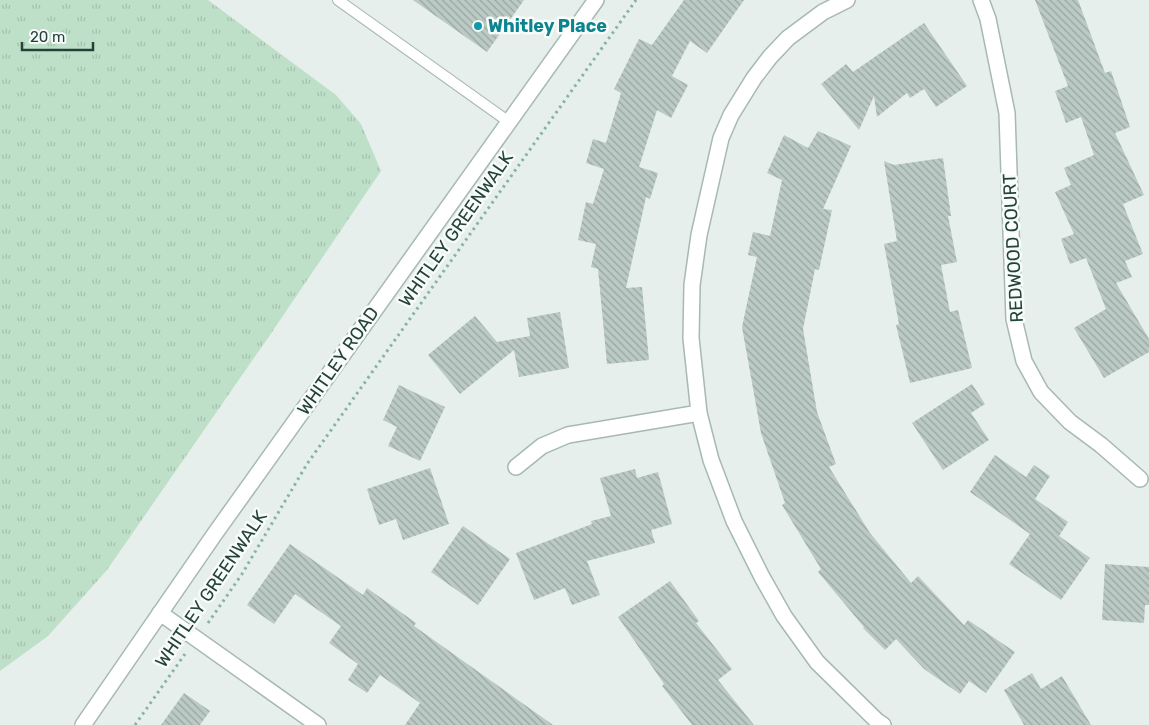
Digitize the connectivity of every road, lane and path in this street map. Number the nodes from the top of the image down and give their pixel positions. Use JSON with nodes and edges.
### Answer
{"nodes":[{"id":1,"x":338,"y":0,"type":"edge"},
{"id":2,"x":596,"y":0,"type":"edge"},
{"id":3,"x":636,"y":0,"type":"edge"},
{"id":4,"x":847,"y":0,"type":"edge"},
{"id":5,"x":981,"y":0,"type":"edge"},
{"id":6,"x":509,"y":122,"type":"junction"},
{"id":7,"x":699,"y":413,"type":"junction"},
{"id":8,"x":516,"y":467,"type":"dead end"},
{"id":9,"x":1140,"y":479,"type":"dead end"},
{"id":10,"x":160,"y":613,"type":"junction"},
{"id":11,"x":196,"y":639,"type":"junction"},
{"id":12,"x":878,"y":724,"type":"edge"},
{"id":13,"x":83,"y":725,"type":"edge"},
{"id":14,"x":134,"y":725,"type":"edge"},
{"id":15,"x":318,"y":725,"type":"edge"}],
"edges":[{"from":1,"to":6,"type":"lane"},
{"from":2,"to":6,"type":"street","name":"WHITLEY ROAD"},
{"from":3,"to":11,"type":"path","name":"WHITLEY GREENWALK"},
{"from":4,"to":7,"type":"street"},
{"from":5,"to":9,"type":"street","name":"REDWOOD COURT"},
{"from":6,"to":10,"type":"street","name":"WHITLEY ROAD"},
{"from":7,"to":8,"type":"street"},
{"from":7,"to":12,"type":"street"},
{"from":10,"to":11,"type":"street"},
{"from":10,"to":13,"type":"street","name":"WHITLEY ROAD"},
{"from":11,"to":14,"type":"path","name":"WHITLEY GREENWALK"},
{"from":11,"to":15,"type":"street"}]}
